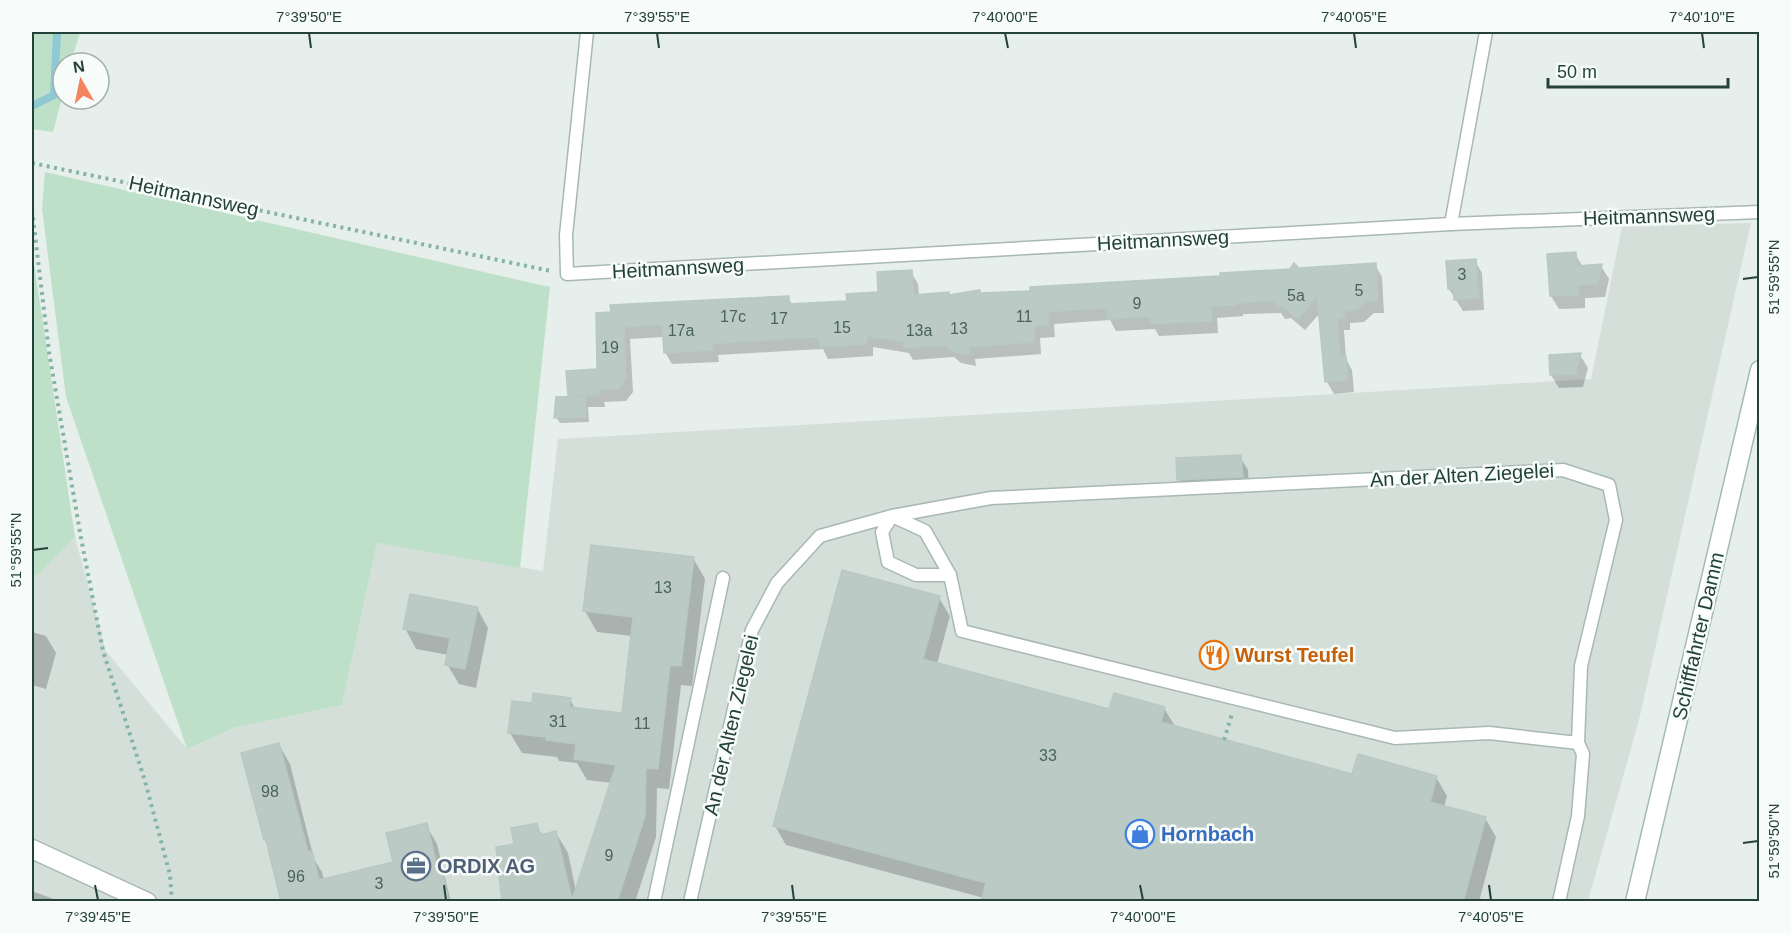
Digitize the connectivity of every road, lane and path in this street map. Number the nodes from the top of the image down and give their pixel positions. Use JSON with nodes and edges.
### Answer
{"nodes":[{"id":1,"x":587,"y":32,"type":"edge"},
{"id":2,"x":1486,"y":32,"type":"edge"},
{"id":3,"x":32,"y":162,"type":"edge"},
{"id":4,"x":32,"y":210,"type":"edge"},
{"id":5,"x":1760,"y":212,"type":"edge"},
{"id":6,"x":1451,"y":224,"type":"junction"},
{"id":7,"x":567,"y":274,"type":"junction"},
{"id":8,"x":1760,"y":370,"type":"edge"},
{"id":9,"x":892,"y":516,"type":"junction"},
{"id":10,"x":950,"y":575,"type":"junction"},
{"id":11,"x":723,"y":578,"type":"dead end"},
{"id":12,"x":1236,"y":699,"type":"junction"},
{"id":13,"x":1224,"y":740,"type":"dead end"},
{"id":14,"x":1578,"y":742,"type":"junction"},
{"id":15,"x":32,"y":849,"type":"edge"},
{"id":16,"x":147,"y":902,"type":"edge"},
{"id":17,"x":172,"y":902,"type":"edge"},
{"id":18,"x":654,"y":902,"type":"edge"},
{"id":19,"x":690,"y":902,"type":"edge"},
{"id":20,"x":1559,"y":902,"type":"edge"},
{"id":21,"x":1635,"y":902,"type":"edge"}],
"edges":[{"from":1,"to":7,"type":"lane"},
{"from":2,"to":6,"type":"lane"},
{"from":3,"to":7,"type":"path","name":"Heitmannsweg"},
{"from":4,"to":17,"type":"path"},
{"from":5,"to":6,"type":"lane","name":"Heitmannsweg"},
{"from":6,"to":7,"type":"lane","name":"Heitmannsweg"},
{"from":8,"to":21,"type":"main road","name":"Schifffahrter Damm"},
{"from":9,"to":10,"type":"lane"},
{"from":9,"to":10,"type":"lane"},
{"from":9,"to":14,"type":"lane","name":"An der Alten Ziegelei"},
{"from":9,"to":19,"type":"lane","name":"An der Alten Ziegelei"},
{"from":10,"to":12,"type":"lane"},
{"from":11,"to":18,"type":"lane"},
{"from":12,"to":13,"type":"path"},
{"from":12,"to":14,"type":"lane"},
{"from":14,"to":20,"type":"lane"},
{"from":15,"to":16,"type":"main road"}]}
